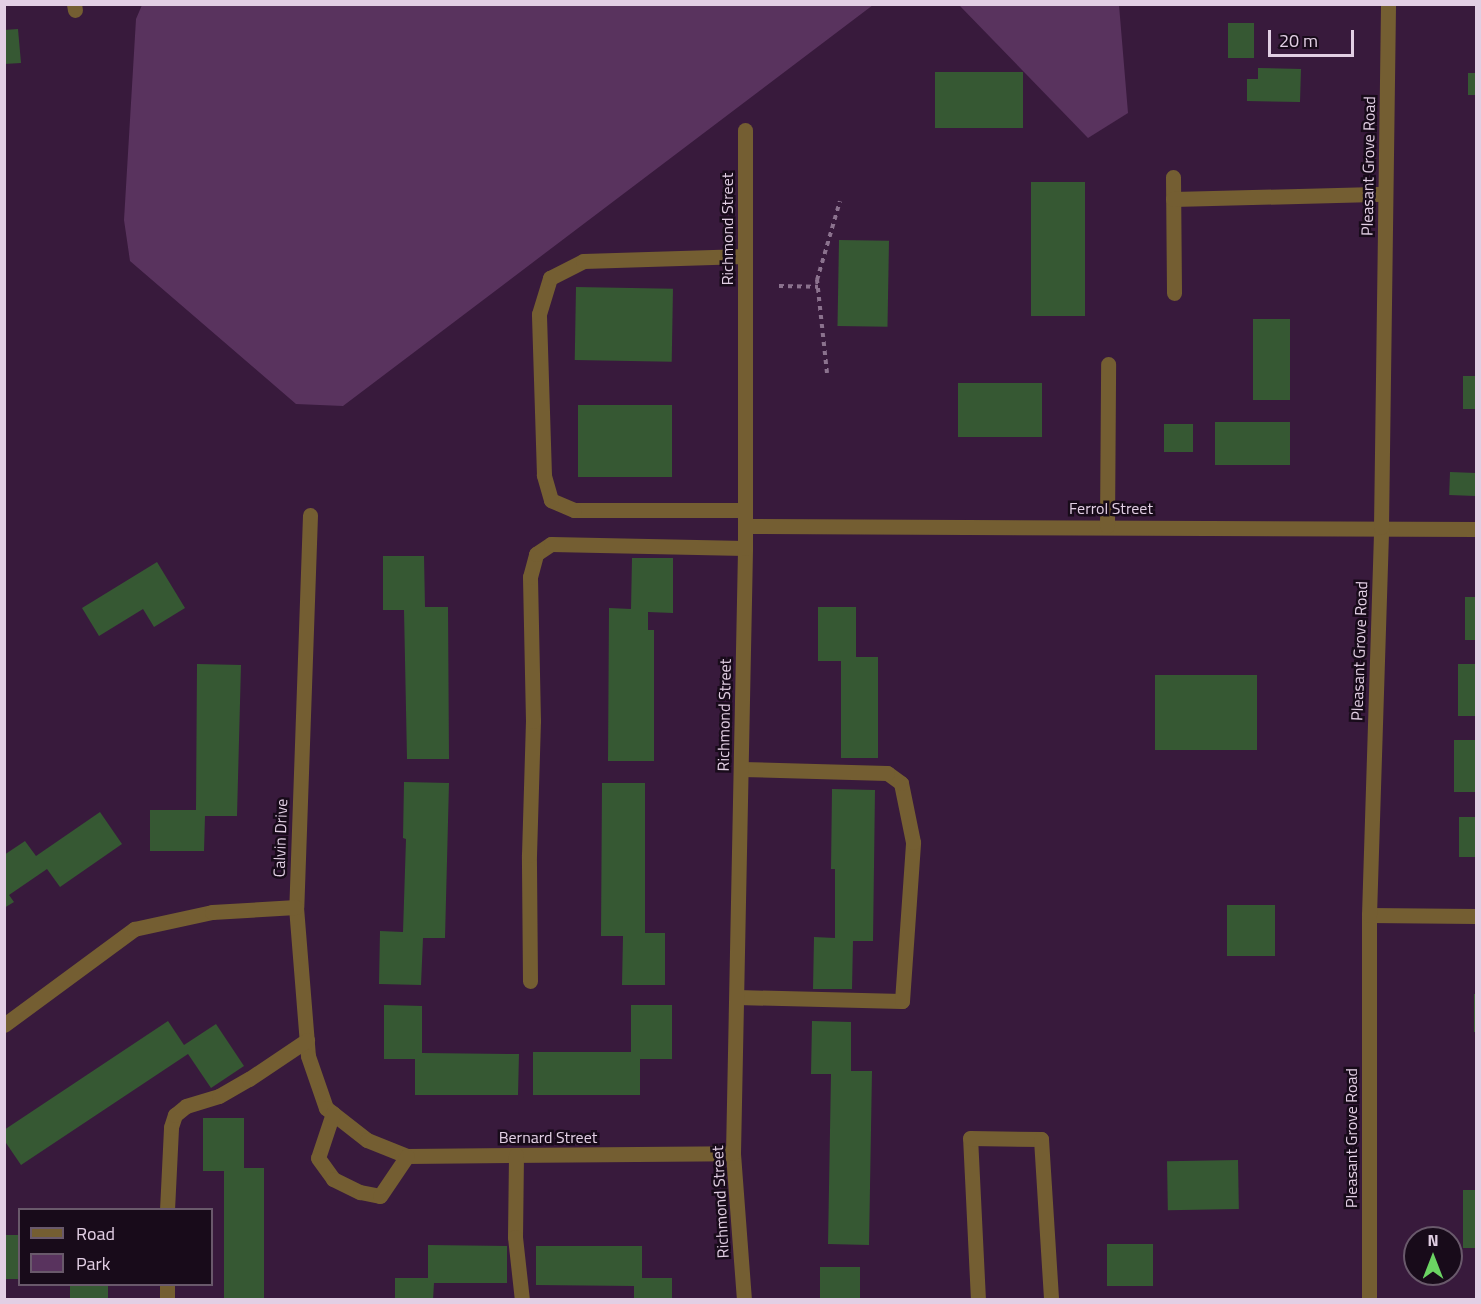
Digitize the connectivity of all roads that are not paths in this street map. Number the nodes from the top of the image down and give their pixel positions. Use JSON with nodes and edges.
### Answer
{"nodes":[{"id":1,"x":1388,"y":4,"type":"edge"},
{"id":2,"x":745,"y":130,"type":"dead end"},
{"id":3,"x":1173,"y":177,"type":"dead end"},
{"id":4,"x":1386,"y":194,"type":"junction"},
{"id":5,"x":1173,"y":199,"type":"junction"},
{"id":6,"x":745,"y":256,"type":"junction"},
{"id":7,"x":1174,"y":293,"type":"dead end"},
{"id":8,"x":1108,"y":364,"type":"dead end"},
{"id":9,"x":745,"y":510,"type":"junction"},
{"id":10,"x":310,"y":514,"type":"dead end"},
{"id":11,"x":745,"y":526,"type":"junction"},
{"id":12,"x":1107,"y":526,"type":"junction"},
{"id":13,"x":1381,"y":527,"type":"junction"},
{"id":14,"x":1476,"y":529,"type":"edge"},
{"id":15,"x":745,"y":548,"type":"junction"},
{"id":16,"x":741,"y":769,"type":"junction"},
{"id":17,"x":296,"y":907,"type":"junction"},
{"id":18,"x":1369,"y":915,"type":"junction"},
{"id":19,"x":1476,"y":916,"type":"edge"},
{"id":20,"x":530,"y":981,"type":"dead end"},
{"id":21,"x":736,"y":997,"type":"junction"},
{"id":22,"x":4,"y":1025,"type":"edge"},
{"id":23,"x":307,"y":1040,"type":"junction"},
{"id":24,"x":333,"y":1113,"type":"junction"},
{"id":25,"x":367,"y":1140,"type":"joint"},
{"id":26,"x":733,"y":1153,"type":"junction"},
{"id":27,"x":516,"y":1155,"type":"junction"},
{"id":28,"x":407,"y":1156,"type":"junction"},
{"id":29,"x":167,"y":1208,"type":"edge"},
{"id":30,"x":522,"y":1299,"type":"edge"},
{"id":31,"x":744,"y":1299,"type":"edge"},
{"id":32,"x":978,"y":1299,"type":"edge"},
{"id":33,"x":1051,"y":1299,"type":"edge"},
{"id":34,"x":1369,"y":1299,"type":"edge"}],
"edges":[{"from":1,"to":4,"type":"street","name":"Pleasant Grove Road"},
{"from":2,"to":6,"type":"street","name":"Richmond Street"},
{"from":3,"to":5,"type":"street"},
{"from":4,"to":5,"type":"street"},
{"from":4,"to":13,"type":"street","name":"Pleasant Grove Road"},
{"from":5,"to":7,"type":"street"},
{"from":6,"to":9,"type":"street","name":"Richmond Street"},
{"from":6,"to":9,"type":"street"},
{"from":8,"to":12,"type":"street"},
{"from":9,"to":11,"type":"street","name":"Richmond Street"},
{"from":10,"to":17,"type":"street","name":"Calvin Drive"},
{"from":11,"to":12,"type":"street","name":"Ferrol Street"},
{"from":11,"to":15,"type":"street","name":"Richmond Street"},
{"from":12,"to":13,"type":"street","name":"Ferrol Street"},
{"from":13,"to":14,"type":"street","name":"Ferrol Street"},
{"from":13,"to":18,"type":"street","name":"Pleasant Grove Road"},
{"from":15,"to":16,"type":"street","name":"Richmond Street"},
{"from":15,"to":20,"type":"street"},
{"from":16,"to":21,"type":"street","name":"Richmond Street"},
{"from":16,"to":21,"type":"street"},
{"from":17,"to":22,"type":"street"},
{"from":17,"to":23,"type":"street","name":"Calvin Drive"},
{"from":18,"to":19,"type":"street"},
{"from":18,"to":34,"type":"street","name":"Pleasant Grove Road"},
{"from":21,"to":26,"type":"street","name":"Richmond Street"},
{"from":23,"to":24,"type":"street","name":"Calvin Drive"},
{"from":23,"to":29,"type":"street"},
{"from":24,"to":25,"type":"street","name":"Calvin Drive"},
{"from":24,"to":28,"type":"street"},
{"from":25,"to":28,"type":"street","name":"Bernard Street"},
{"from":26,"to":27,"type":"street","name":"Bernard Street"},
{"from":26,"to":31,"type":"street","name":"Richmond Street"},
{"from":27,"to":28,"type":"street","name":"Bernard Street"},
{"from":27,"to":30,"type":"street"},
{"from":32,"to":33,"type":"street"}]}
